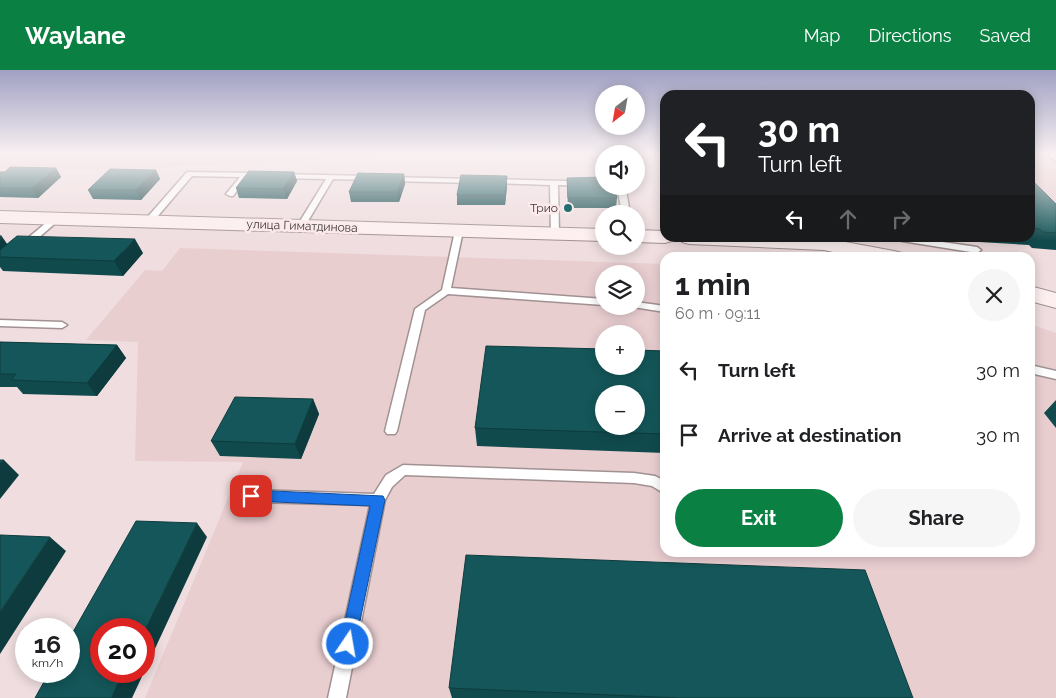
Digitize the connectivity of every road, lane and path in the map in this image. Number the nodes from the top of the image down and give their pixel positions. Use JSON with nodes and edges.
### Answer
{"nodes":[{"id":1,"x":182,"y":183,"type":"edge"},
{"id":2,"x":239,"y":183,"type":"edge"},
{"id":3,"x":327,"y":183,"type":"edge"},
{"id":4,"x":554,"y":183,"type":"edge"},
{"id":5,"x":569,"y":183,"type":"edge"},
{"id":6,"x":595,"y":184,"type":"edge"},
{"id":7,"x":230,"y":194,"type":"dead end"},
{"id":8,"x":0,"y":217,"type":"edge"},
{"id":9,"x":56,"y":219,"type":"junction"},
{"id":10,"x":148,"y":222,"type":"junction"},
{"id":11,"x":301,"y":226,"type":"junction"},
{"id":12,"x":459,"y":231,"type":"junction"},
{"id":13,"x":555,"y":234,"type":"junction"},
{"id":14,"x":595,"y":235,"type":"edge"},
{"id":15,"x":645,"y":236,"type":"edge"},
{"id":16,"x":660,"y":237,"type":"edge"},
{"id":17,"x":826,"y":242,"type":"edge"},
{"id":18,"x":927,"y":242,"type":"edge"},
{"id":19,"x":21,"y":249,"type":"edge"},
{"id":20,"x":977,"y":250,"type":"dead end"},
{"id":21,"x":869,"y":252,"type":"edge"},
{"id":22,"x":446,"y":292,"type":"junction"},
{"id":23,"x":1035,"y":294,"type":"edge"},
{"id":24,"x":1056,"y":300,"type":"edge"},
{"id":25,"x":595,"y":301,"type":"edge"},
{"id":26,"x":645,"y":306,"type":"edge"},
{"id":27,"x":660,"y":308,"type":"edge"},
{"id":28,"x":0,"y":323,"type":"edge"},
{"id":29,"x":62,"y":325,"type":"dead end"},
{"id":30,"x":1035,"y":371,"type":"edge"},
{"id":31,"x":1056,"y":374,"type":"edge"},
{"id":32,"x":391,"y":431,"type":"dead end"},
{"id":33,"x":660,"y":484,"type":"edge"},
{"id":34,"x":251,"y":496,"type":"dead end"},
{"id":35,"x":378,"y":500,"type":"junction"},
{"id":36,"x":337,"y":698,"type":"edge"}],
"edges":[{"from":1,"to":10,"type":"lane"},
{"from":2,"to":7,"type":"lane"},
{"from":3,"to":11,"type":"lane"},
{"from":4,"to":13,"type":"lane"},
{"from":5,"to":6,"type":"lane"},
{"from":8,"to":9,"type":"main road","name":"улица Гиматдинова"},
{"from":9,"to":10,"type":"main road","name":"улица Гиматдинова"},
{"from":9,"to":19,"type":"lane"},
{"from":10,"to":11,"type":"main road","name":"улица Гиматдинова"},
{"from":11,"to":12,"type":"main road","name":"улица Гиматдинова"},
{"from":12,"to":13,"type":"main road","name":"улица Гиматдинова"},
{"from":12,"to":22,"type":"lane"},
{"from":13,"to":14,"type":"main road","name":"улица Гиматдинова"},
{"from":15,"to":16,"type":"main road"},
{"from":17,"to":21,"type":"main road"},
{"from":18,"to":20,"type":"lane"},
{"from":22,"to":25,"type":"lane"},
{"from":22,"to":32,"type":"lane"},
{"from":23,"to":24,"type":"main road"},
{"from":26,"to":27,"type":"lane"},
{"from":28,"to":29,"type":"lane"},
{"from":30,"to":31,"type":"lane"},
{"from":33,"to":35,"type":"lane"},
{"from":34,"to":35,"type":"lane"},
{"from":35,"to":36,"type":"lane"}]}
